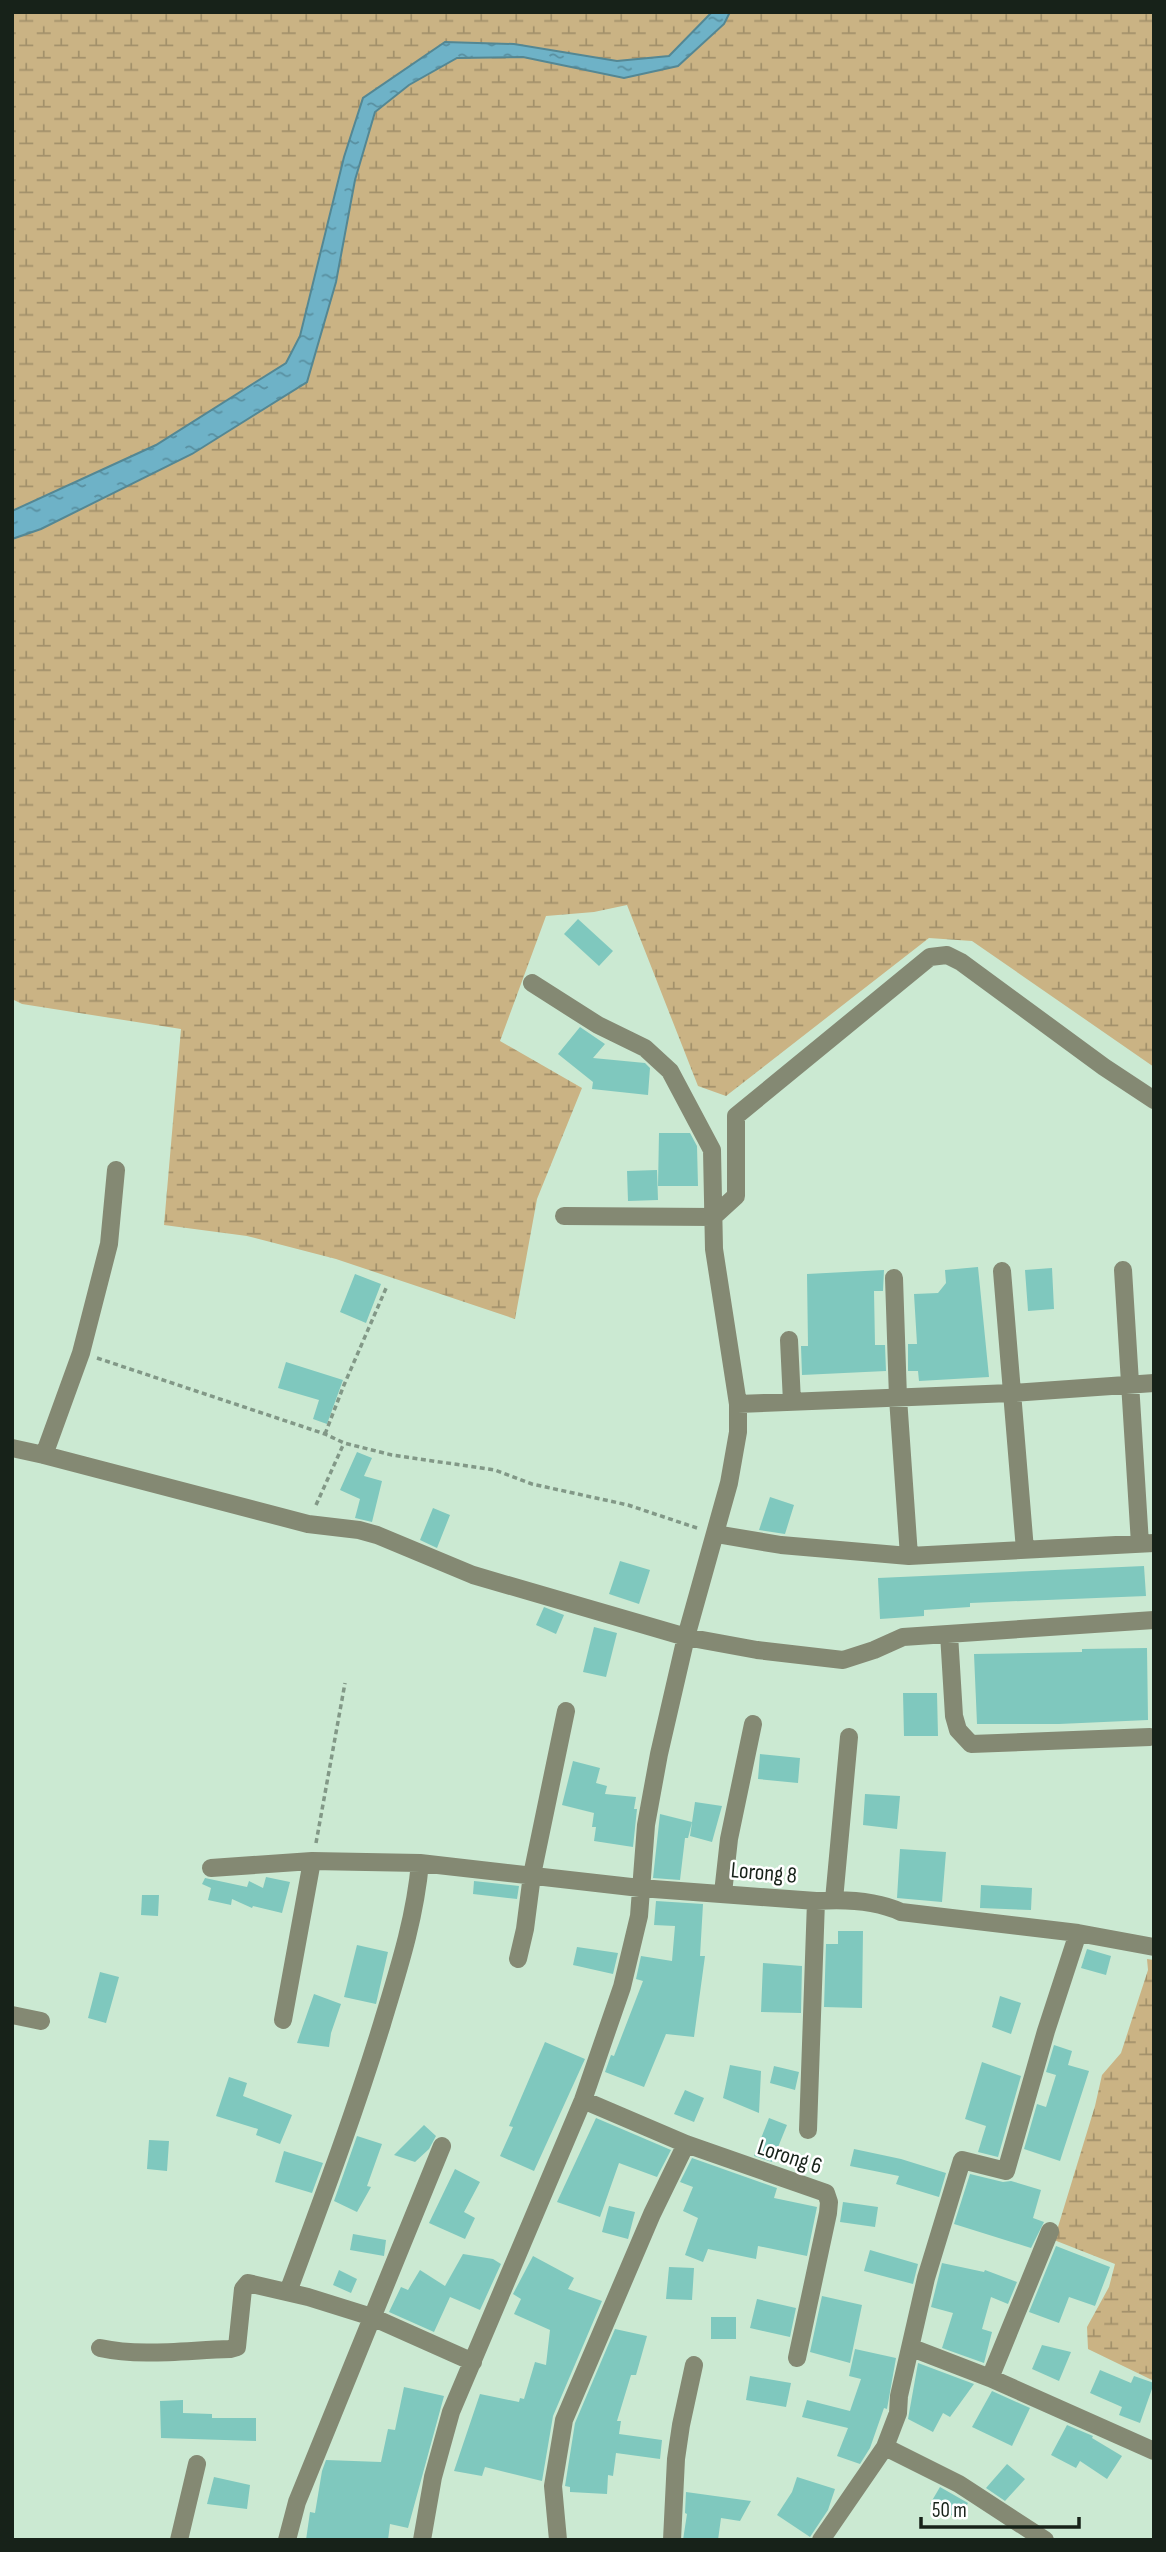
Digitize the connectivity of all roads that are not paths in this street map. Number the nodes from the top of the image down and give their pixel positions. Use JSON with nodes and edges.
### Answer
{"nodes":[{"id":1,"x":531,"y":983,"type":"dead end"},
{"id":2,"x":1154,"y":1100,"type":"edge"},
{"id":3,"x":116,"y":1170,"type":"dead end"},
{"id":4,"x":564,"y":1216,"type":"dead end"},
{"id":5,"x":713,"y":1217,"type":"junction"},
{"id":6,"x":1123,"y":1270,"type":"dead end"},
{"id":7,"x":1002,"y":1271,"type":"dead end"},
{"id":8,"x":894,"y":1278,"type":"dead end"},
{"id":9,"x":789,"y":1340,"type":"dead end"},
{"id":10,"x":1154,"y":1383,"type":"edge"},
{"id":11,"x":1130,"y":1385,"type":"junction"},
{"id":12,"x":1011,"y":1392,"type":"junction"},
{"id":13,"x":898,"y":1398,"type":"junction"},
{"id":14,"x":792,"y":1402,"type":"junction"},
{"id":15,"x":738,"y":1404,"type":"junction"},
{"id":16,"x":12,"y":1448,"type":"edge"},
{"id":17,"x":44,"y":1455,"type":"junction"},
{"id":18,"x":716,"y":1534,"type":"junction"},
{"id":19,"x":1147,"y":1543,"type":"edge"},
{"id":20,"x":1025,"y":1550,"type":"junction"},
{"id":21,"x":909,"y":1556,"type":"junction"},
{"id":22,"x":1154,"y":1620,"type":"edge"},
{"id":23,"x":949,"y":1633,"type":"junction"},
{"id":24,"x":686,"y":1637,"type":"junction"},
{"id":25,"x":566,"y":1711,"type":"dead end"},
{"id":26,"x":753,"y":1724,"type":"dead end"},
{"id":27,"x":849,"y":1737,"type":"dead end"},
{"id":28,"x":1150,"y":1737,"type":"dead end"},
{"id":29,"x":312,"y":1861,"type":"junction"},
{"id":30,"x":420,"y":1863,"type":"junction"},
{"id":31,"x":211,"y":1868,"type":"dead end"},
{"id":32,"x":532,"y":1875,"type":"junction"},
{"id":33,"x":640,"y":1888,"type":"junction"},
{"id":34,"x":723,"y":1893,"type":"junction"},
{"id":35,"x":835,"y":1900,"type":"junction"},
{"id":36,"x":816,"y":1901,"type":"junction"},
{"id":37,"x":1078,"y":1933,"type":"junction"},
{"id":38,"x":1154,"y":1947,"type":"edge"},
{"id":39,"x":518,"y":1959,"type":"dead end"},
{"id":40,"x":12,"y":2015,"type":"edge"},
{"id":41,"x":283,"y":2020,"type":"dead end"},
{"id":42,"x":41,"y":2021,"type":"dead end"},
{"id":43,"x":583,"y":2100,"type":"junction"},
{"id":44,"x":808,"y":2130,"type":"dead end"},
{"id":45,"x":686,"y":2144,"type":"junction"},
{"id":46,"x":442,"y":2146,"type":"dead end"},
{"id":47,"x":1050,"y":2231,"type":"dead end"},
{"id":48,"x":288,"y":2292,"type":"junction"},
{"id":49,"x":372,"y":2317,"type":"junction"},
{"id":50,"x":100,"y":2348,"type":"dead end"},
{"id":51,"x":912,"y":2348,"type":"junction"},
{"id":52,"x":797,"y":2358,"type":"dead end"},
{"id":53,"x":473,"y":2362,"type":"junction"},
{"id":54,"x":694,"y":2365,"type":"dead end"},
{"id":55,"x":990,"y":2378,"type":"junction"},
{"id":56,"x":885,"y":2446,"type":"junction"},
{"id":57,"x":1154,"y":2451,"type":"edge"},
{"id":58,"x":197,"y":2464,"type":"dead end"},
{"id":59,"x":179,"y":2540,"type":"edge"},
{"id":60,"x":287,"y":2540,"type":"edge"},
{"id":61,"x":422,"y":2540,"type":"edge"},
{"id":62,"x":558,"y":2540,"type":"edge"},
{"id":63,"x":672,"y":2540,"type":"edge"},
{"id":64,"x":821,"y":2540,"type":"edge"},
{"id":65,"x":1045,"y":2540,"type":"edge"}],
"edges":[{"from":1,"to":5,"type":"street"},
{"from":2,"to":5,"type":"street"},
{"from":3,"to":17,"type":"street"},
{"from":4,"to":5,"type":"street"},
{"from":5,"to":15,"type":"street"},
{"from":6,"to":11,"type":"street"},
{"from":7,"to":12,"type":"street"},
{"from":8,"to":13,"type":"street"},
{"from":9,"to":14,"type":"street"},
{"from":10,"to":11,"type":"street"},
{"from":11,"to":12,"type":"street"},
{"from":11,"to":19,"type":"street"},
{"from":12,"to":13,"type":"street"},
{"from":12,"to":20,"type":"street"},
{"from":13,"to":14,"type":"street"},
{"from":13,"to":21,"type":"street"},
{"from":14,"to":15,"type":"street"},
{"from":15,"to":18,"type":"street"},
{"from":16,"to":17,"type":"street"},
{"from":17,"to":24,"type":"street"},
{"from":18,"to":21,"type":"street"},
{"from":18,"to":24,"type":"street"},
{"from":19,"to":20,"type":"street"},
{"from":20,"to":21,"type":"street"},
{"from":22,"to":23,"type":"street"},
{"from":23,"to":24,"type":"street"},
{"from":23,"to":28,"type":"street"},
{"from":24,"to":33,"type":"street"},
{"from":25,"to":32,"type":"street"},
{"from":26,"to":34,"type":"street"},
{"from":27,"to":35,"type":"street"},
{"from":29,"to":30,"type":"street","name":"Lorong 8"},
{"from":29,"to":31,"type":"street","name":"Lorong 8"},
{"from":29,"to":41,"type":"street"},
{"from":30,"to":32,"type":"street","name":"Lorong 8"},
{"from":30,"to":48,"type":"street"},
{"from":32,"to":33,"type":"street","name":"Lorong 8"},
{"from":32,"to":39,"type":"street"},
{"from":33,"to":34,"type":"street","name":"Lorong 8"},
{"from":33,"to":43,"type":"street"},
{"from":34,"to":36,"type":"street","name":"Lorong 8"},
{"from":35,"to":36,"type":"street","name":"Lorong 8"},
{"from":35,"to":37,"type":"street","name":"Lorong 8"},
{"from":36,"to":44,"type":"street"},
{"from":37,"to":38,"type":"street","name":"Lorong 8"},
{"from":37,"to":51,"type":"street"},
{"from":40,"to":42,"type":"street"},
{"from":43,"to":45,"type":"street","name":"Lorong 6"},
{"from":43,"to":53,"type":"street"},
{"from":45,"to":52,"type":"street","name":"Lorong 6"},
{"from":45,"to":62,"type":"street"},
{"from":46,"to":49,"type":"street"},
{"from":47,"to":55,"type":"street"},
{"from":48,"to":49,"type":"street"},
{"from":48,"to":50,"type":"street"},
{"from":49,"to":53,"type":"street"},
{"from":49,"to":60,"type":"street"},
{"from":51,"to":55,"type":"street"},
{"from":51,"to":56,"type":"street"},
{"from":53,"to":61,"type":"street"},
{"from":54,"to":63,"type":"street"},
{"from":55,"to":57,"type":"street"},
{"from":56,"to":64,"type":"street"},
{"from":56,"to":65,"type":"street"},
{"from":58,"to":59,"type":"street"}]}
